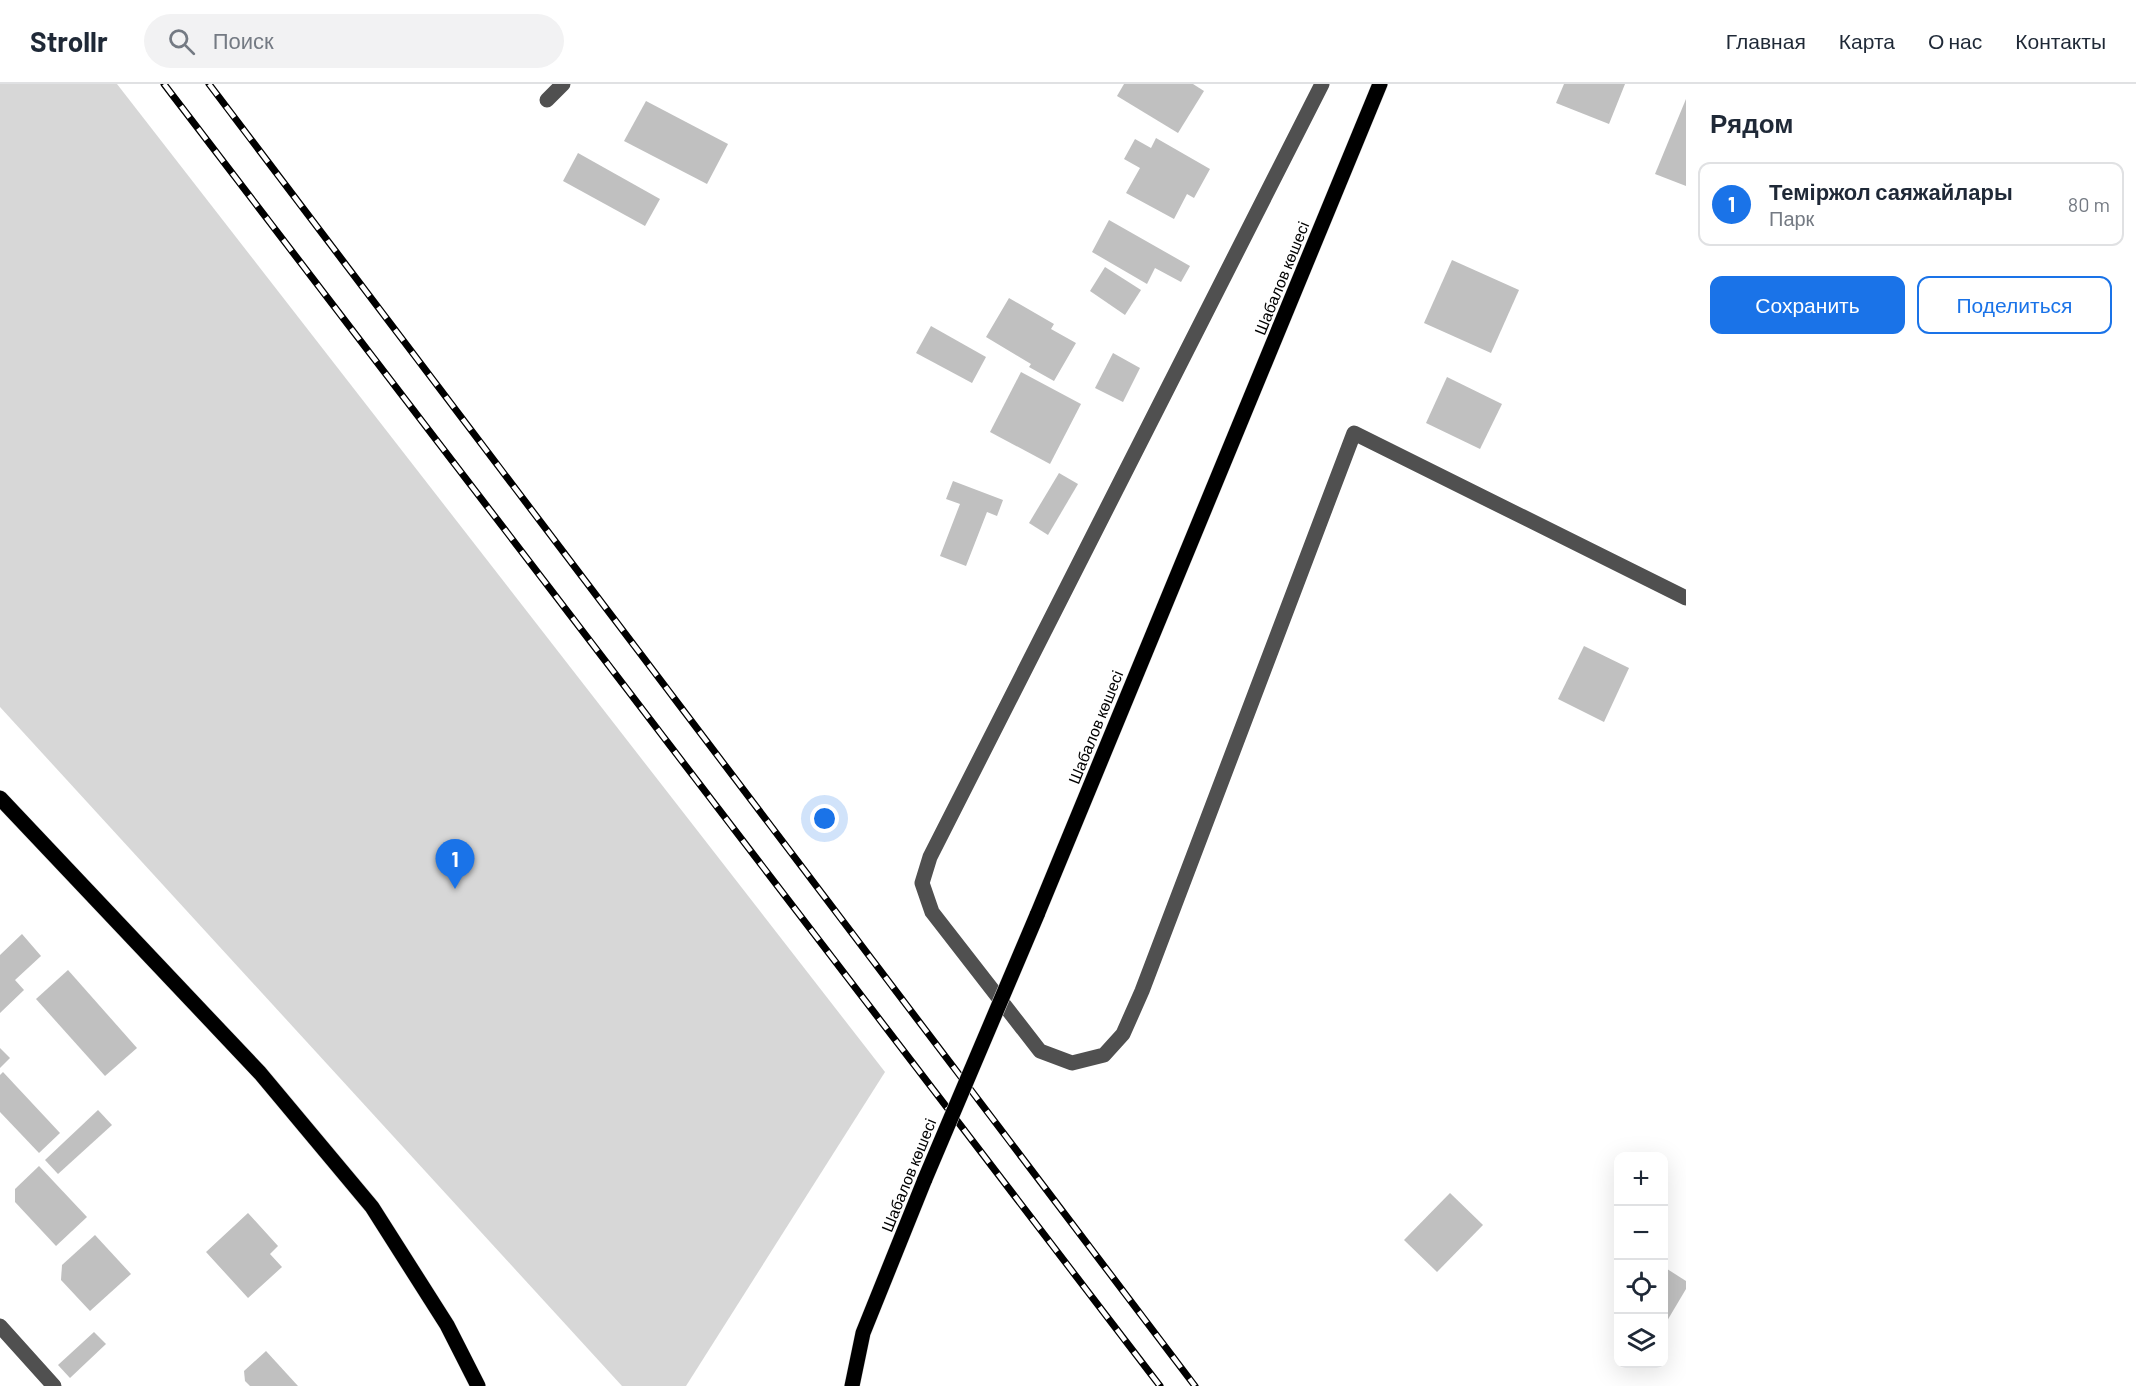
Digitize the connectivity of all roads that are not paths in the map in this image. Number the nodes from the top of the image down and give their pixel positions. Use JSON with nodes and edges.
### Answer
{"nodes":[{"id":1,"x":563,"y":84,"type":"edge"},
{"id":2,"x":1322,"y":84,"type":"edge"},
{"id":3,"x":1372,"y":84,"type":"edge"},
{"id":4,"x":1380,"y":84,"type":"edge"},
{"id":5,"x":547,"y":100,"type":"dead end"},
{"id":6,"x":1686,"y":598,"type":"edge"},
{"id":7,"x":0,"y":798,"type":"edge"},
{"id":8,"x":0,"y":1326,"type":"edge"},
{"id":9,"x":54,"y":1386,"type":"edge"},
{"id":10,"x":478,"y":1386,"type":"edge"},
{"id":11,"x":852,"y":1386,"type":"edge"}],
"edges":[{"from":1,"to":5,"type":"street"},
{"from":2,"to":6,"type":"street"},
{"from":3,"to":4,"type":"street"},
{"from":4,"to":11,"type":"main road","name":"Шабалов көшесі","bridge":true},
{"from":7,"to":10,"type":"main road"},
{"from":8,"to":9,"type":"street"}]}
